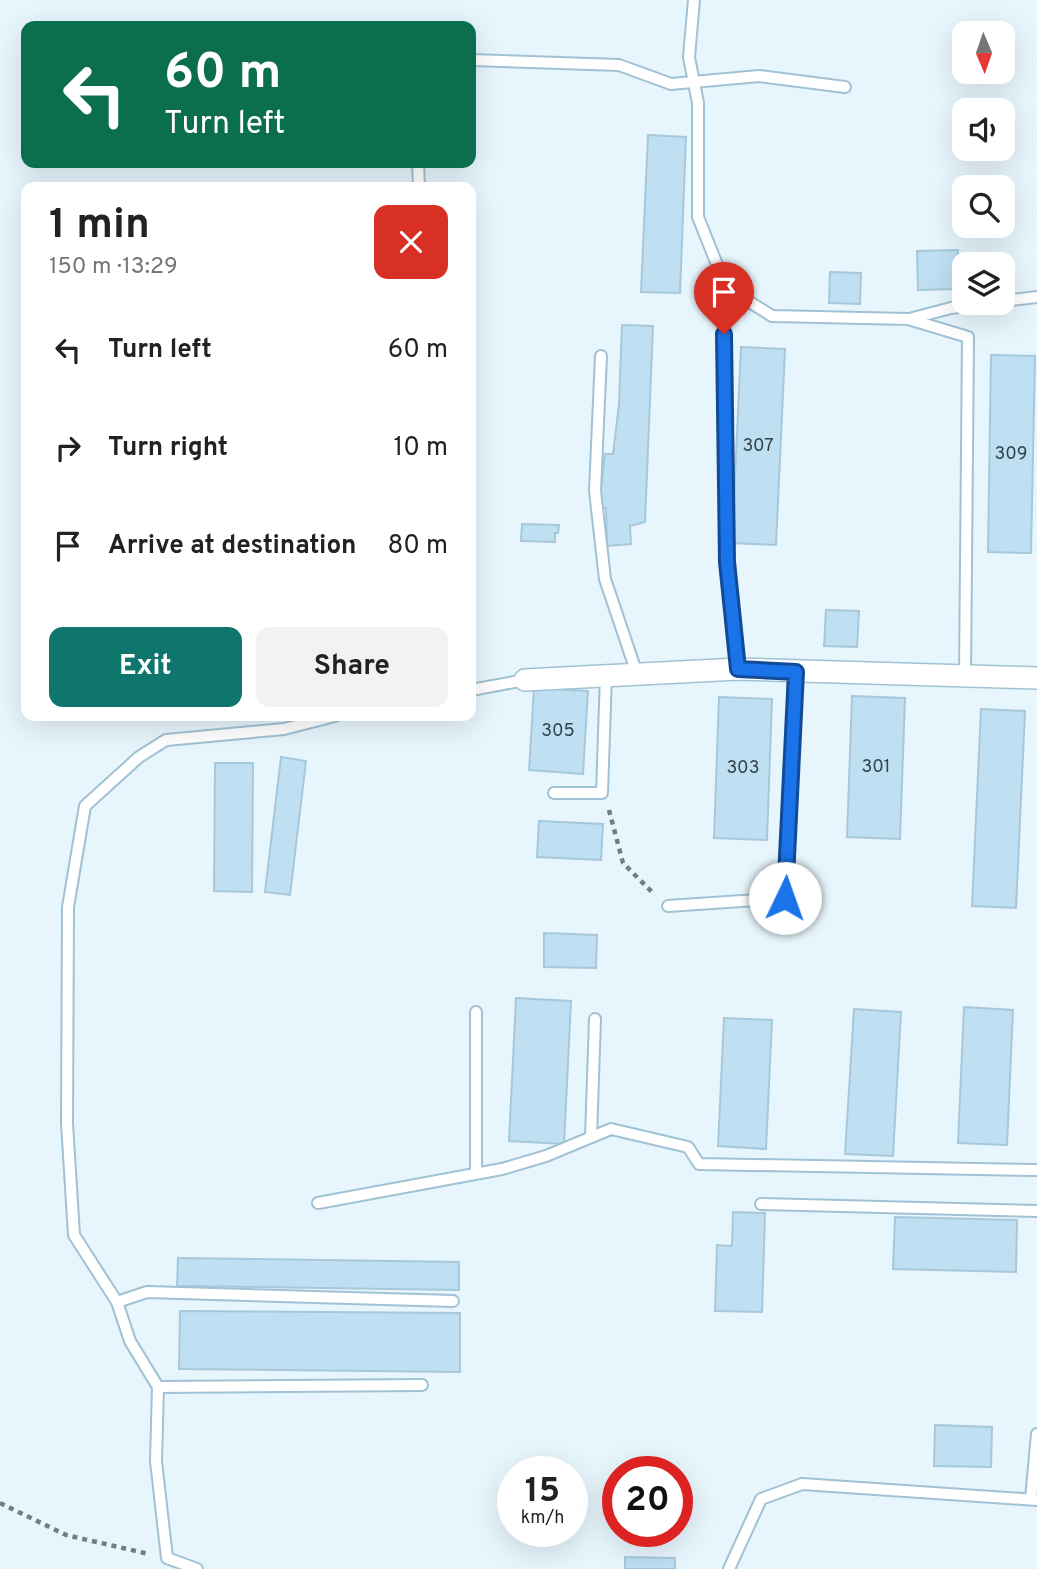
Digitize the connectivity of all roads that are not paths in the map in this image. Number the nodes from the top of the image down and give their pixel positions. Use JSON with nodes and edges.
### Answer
{"nodes":[{"id":1,"x":694,"y":0,"type":"edge"},
{"id":2,"x":476,"y":60,"type":"edge"},
{"id":3,"x":694,"y":82,"type":"junction"},
{"id":4,"x":845,"y":87,"type":"dead end"},
{"id":5,"x":1037,"y":297,"type":"edge"},
{"id":6,"x":1015,"y":300,"type":"edge"},
{"id":7,"x":952,"y":308,"type":"edge"},
{"id":8,"x":908,"y":319,"type":"junction"},
{"id":9,"x":724,"y":334,"type":"dead end"},
{"id":10,"x":601,"y":356,"type":"dead end"},
{"id":11,"x":738,"y":669,"type":"junction"},
{"id":12,"x":796,"y":672,"type":"junction"},
{"id":13,"x":637,"y":674,"type":"junction"},
{"id":14,"x":606,"y":676,"type":"junction"},
{"id":15,"x":965,"y":677,"type":"junction"},
{"id":16,"x":1037,"y":678,"type":"edge"},
{"id":17,"x":526,"y":680,"type":"joint"},
{"id":18,"x":476,"y":689,"type":"edge"},
{"id":19,"x":315,"y":721,"type":"edge"},
{"id":20,"x":554,"y":793,"type":"dead end"},
{"id":21,"x":668,"y":906,"type":"road end"},
{"id":22,"x":476,"y":1012,"type":"dead end"},
{"id":23,"x":595,"y":1019,"type":"dead end"},
{"id":24,"x":591,"y":1137,"type":"junction"},
{"id":25,"x":1037,"y":1170,"type":"edge"},
{"id":26,"x":476,"y":1173,"type":"junction"},
{"id":27,"x":318,"y":1203,"type":"dead end"},
{"id":28,"x":761,"y":1204,"type":"dead end"},
{"id":29,"x":1037,"y":1211,"type":"edge"},
{"id":30,"x":453,"y":1301,"type":"dead end"},
{"id":31,"x":117,"y":1302,"type":"junction"},
{"id":32,"x":422,"y":1385,"type":"dead end"},
{"id":33,"x":158,"y":1387,"type":"junction"},
{"id":34,"x":1037,"y":1434,"type":"edge"},
{"id":35,"x":1034,"y":1500,"type":"edge"},
{"id":36,"x":197,"y":1569,"type":"edge"},
{"id":37,"x":729,"y":1569,"type":"edge"}],
"edges":[{"from":1,"to":3,"type":"lane"},
{"from":2,"to":3,"type":"lane"},
{"from":3,"to":4,"type":"lane"},
{"from":3,"to":8,"type":"lane"},
{"from":5,"to":6,"type":"lane"},
{"from":7,"to":8,"type":"lane"},
{"from":8,"to":15,"type":"lane"},
{"from":9,"to":11,"type":"lane"},
{"from":10,"to":13,"type":"lane"},
{"from":11,"to":12,"type":"street"},
{"from":11,"to":13,"type":"street"},
{"from":12,"to":15,"type":"street"},
{"from":12,"to":21,"type":"lane"},
{"from":13,"to":14,"type":"street"},
{"from":14,"to":17,"type":"street"},
{"from":14,"to":20,"type":"lane"},
{"from":15,"to":16,"type":"street"},
{"from":17,"to":18,"type":"lane"},
{"from":19,"to":31,"type":"lane"},
{"from":22,"to":26,"type":"lane"},
{"from":23,"to":24,"type":"lane"},
{"from":24,"to":25,"type":"lane"},
{"from":24,"to":26,"type":"lane"},
{"from":26,"to":27,"type":"lane"},
{"from":28,"to":29,"type":"lane"},
{"from":30,"to":31,"type":"lane"},
{"from":31,"to":33,"type":"lane"},
{"from":32,"to":33,"type":"lane"},
{"from":33,"to":36,"type":"lane"},
{"from":34,"to":35,"type":"lane"},
{"from":35,"to":37,"type":"lane"}]}
